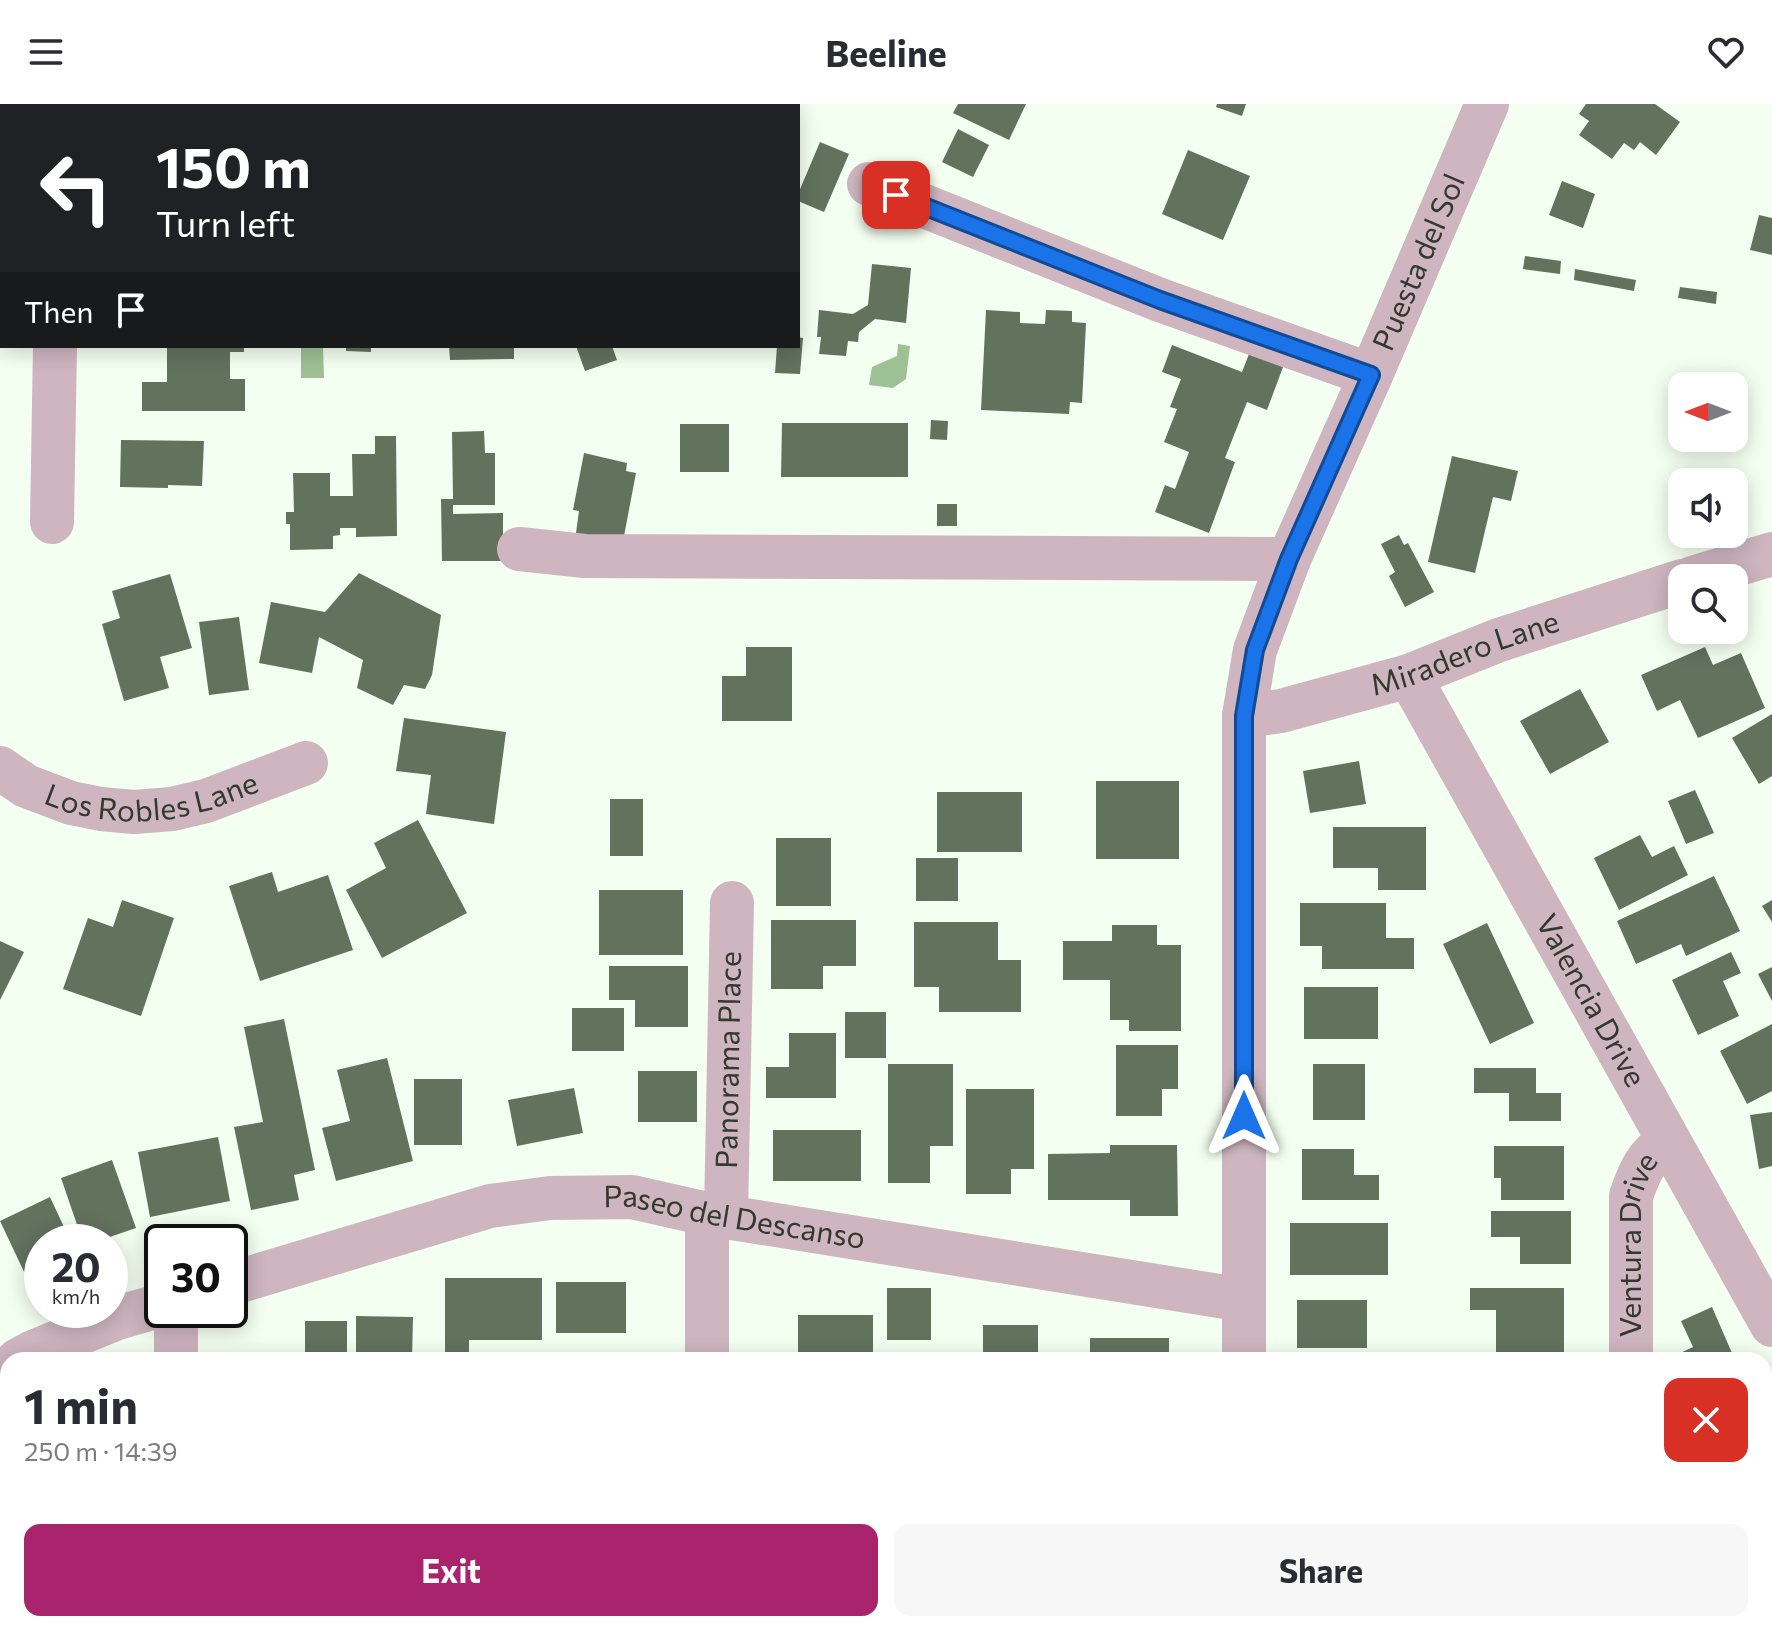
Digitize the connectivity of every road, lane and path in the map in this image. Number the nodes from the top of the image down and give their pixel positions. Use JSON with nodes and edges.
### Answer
{"nodes":[{"id":1,"x":1487,"y":104,"type":"edge"},
{"id":2,"x":869,"y":184,"type":"dead end"},
{"id":3,"x":55,"y":348,"type":"edge"},
{"id":4,"x":1371,"y":375,"type":"junction"},
{"id":5,"x":52,"y":522,"type":"dead end"},
{"id":6,"x":519,"y":549,"type":"dead end"},
{"id":7,"x":1772,"y":554,"type":"edge"},
{"id":8,"x":1289,"y":559,"type":"junction"},
{"id":9,"x":1739,"y":564,"type":"edge"},
{"id":10,"x":1668,"y":586,"type":"edge"},
{"id":11,"x":1409,"y":676,"type":"junction"},
{"id":12,"x":1244,"y":716,"type":"junction"},
{"id":13,"x":306,"y":763,"type":"dead end"},
{"id":14,"x":0,"y":768,"type":"edge"},
{"id":15,"x":732,"y":903,"type":"dead end"},
{"id":16,"x":1668,"y":1142,"type":"junction"},
{"id":17,"x":717,"y":1215,"type":"junction"},
{"id":18,"x":248,"y":1279,"type":"edge"},
{"id":19,"x":1244,"y":1300,"type":"junction"},
{"id":20,"x":144,"y":1310,"type":"edge"},
{"id":21,"x":1772,"y":1325,"type":"edge"},
{"id":22,"x":176,"y":1328,"type":"edge"},
{"id":23,"x":33,"y":1352,"type":"edge"},
{"id":24,"x":176,"y":1352,"type":"edge"},
{"id":25,"x":708,"y":1352,"type":"edge"},
{"id":26,"x":1244,"y":1352,"type":"edge"},
{"id":27,"x":1631,"y":1352,"type":"edge"}],
"edges":[{"from":1,"to":4,"type":"street","name":"Puesta del Sol"},
{"from":2,"to":4,"type":"street"},
{"from":3,"to":5,"type":"street"},
{"from":4,"to":8,"type":"street","name":"Puesta del Sol"},
{"from":6,"to":8,"type":"street"},
{"from":7,"to":9,"type":"street"},
{"from":8,"to":12,"type":"street","name":"Puesta del Sol"},
{"from":10,"to":11,"type":"street","name":"Miradero Lane"},
{"from":11,"to":12,"type":"street","name":"Miradero Lane"},
{"from":11,"to":16,"type":"street","name":"Valencia Drive"},
{"from":12,"to":19,"type":"street","name":"Puesta del Sol"},
{"from":13,"to":14,"type":"street","name":"Los Robles Lane"},
{"from":15,"to":17,"type":"street","name":"Panorama Place"},
{"from":16,"to":21,"type":"street","name":"Valencia Drive"},
{"from":16,"to":27,"type":"street","name":"Ventura Drive"},
{"from":17,"to":18,"type":"street","name":"Paseo del Descanso"},
{"from":17,"to":19,"type":"street","name":"Paseo del Descanso"},
{"from":17,"to":25,"type":"street","name":"Panorama Place"},
{"from":19,"to":26,"type":"street","name":"Puesta del Sol"},
{"from":20,"to":23,"type":"street"},
{"from":22,"to":24,"type":"street"}]}
